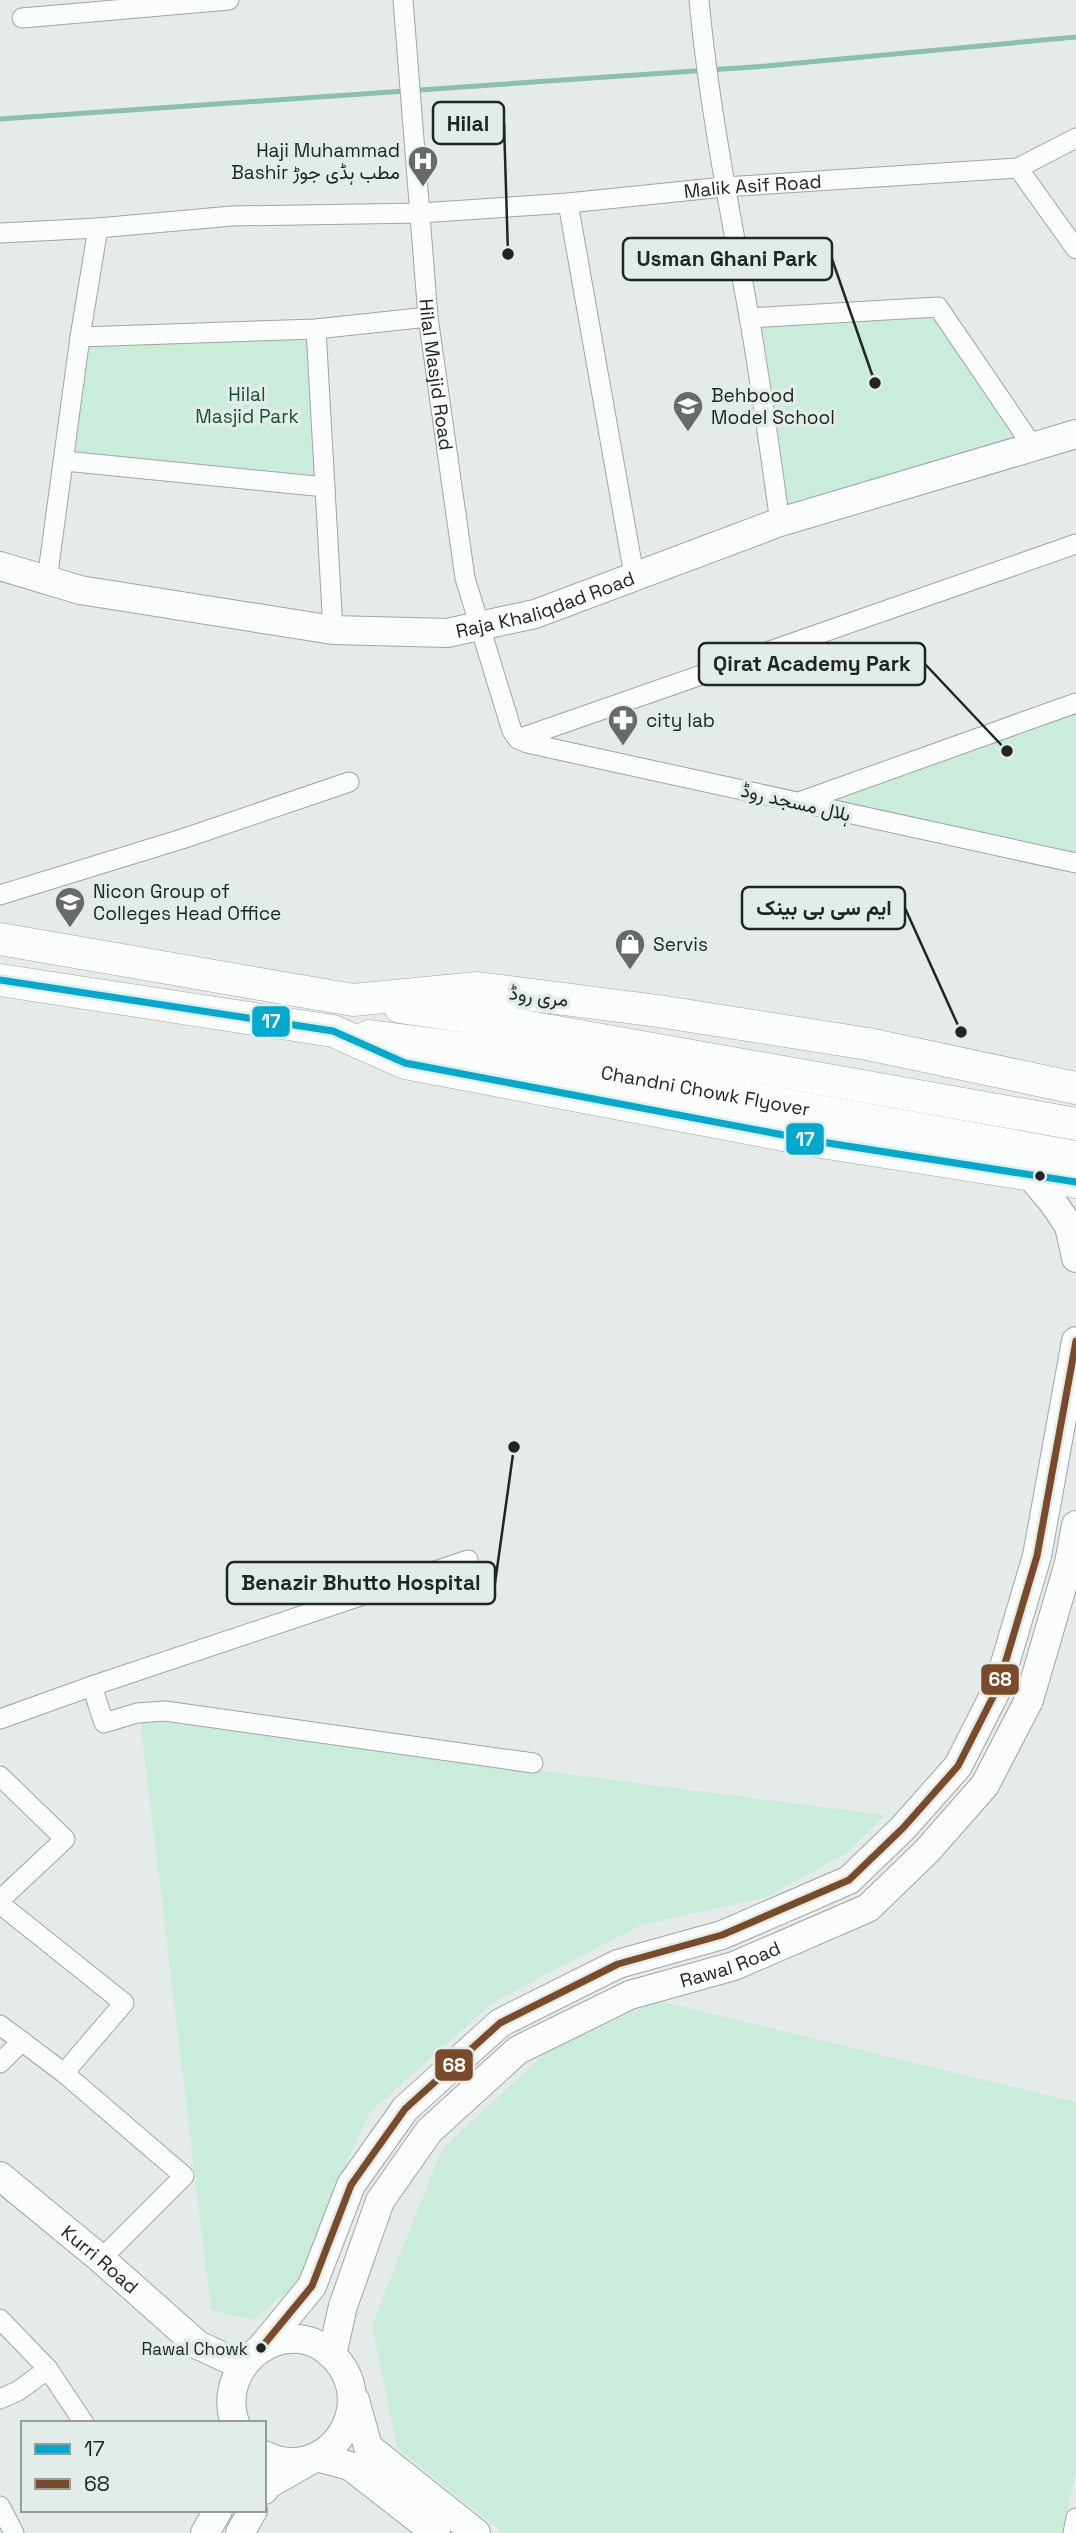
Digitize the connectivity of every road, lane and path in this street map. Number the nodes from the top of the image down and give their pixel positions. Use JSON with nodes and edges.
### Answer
{"nodes":[{"id":1,"x":229,"y":0,"type":"edge"},
{"id":2,"x":403,"y":0,"type":"edge"},
{"id":3,"x":699,"y":0,"type":"edge"},
{"id":4,"x":22,"y":18,"type":"dead end"},
{"id":5,"x":1076,"y":138,"type":"edge"},
{"id":6,"x":1018,"y":168,"type":"junction"},
{"id":7,"x":724,"y":187,"type":"junction"},
{"id":8,"x":568,"y":203,"type":"junction"},
{"id":9,"x":420,"y":213,"type":"junction"},
{"id":10,"x":98,"y":228,"type":"junction"},
{"id":11,"x":0,"y":233,"type":"edge"},
{"id":12,"x":1076,"y":249,"type":"edge"},
{"id":13,"x":428,"y":317,"type":"junction"},
{"id":14,"x":749,"y":318,"type":"junction"},
{"id":15,"x":316,"y":329,"type":"junction"},
{"id":16,"x":80,"y":337,"type":"junction"},
{"id":17,"x":1076,"y":434,"type":"edge"},
{"id":18,"x":1034,"y":448,"type":"junction"},
{"id":19,"x":65,"y":461,"type":"junction"},
{"id":20,"x":325,"y":487,"type":"junction"},
{"id":21,"x":780,"y":522,"type":"junction"},
{"id":22,"x":1076,"y":544,"type":"edge"},
{"id":23,"x":0,"y":566,"type":"edge"},
{"id":24,"x":634,"y":575,"type":"junction"},
{"id":25,"x":47,"y":580,"type":"junction"},
{"id":26,"x":479,"y":627,"type":"junction"},
{"id":27,"x":333,"y":630,"type":"junction"},
{"id":28,"x":1076,"y":703,"type":"edge"},
{"id":29,"x":518,"y":739,"type":"junction"},
{"id":30,"x":349,"y":782,"type":"dead end"},
{"id":31,"x":802,"y":801,"type":"junction"},
{"id":32,"x":1076,"y":863,"type":"edge"},
{"id":33,"x":0,"y":895,"type":"edge"},
{"id":34,"x":0,"y":939,"type":"edge"},
{"id":35,"x":0,"y":980,"type":"edge"},
{"id":36,"x":353,"y":1000,"type":"junction"},
{"id":37,"x":333,"y":1031,"type":"junction"},
{"id":38,"x":1076,"y":1088,"type":"edge"},
{"id":39,"x":1076,"y":1124,"type":"edge"},
{"id":40,"x":1076,"y":1157,"type":"edge"},
{"id":41,"x":1029,"y":1174,"type":"junction"},
{"id":42,"x":1076,"y":1182,"type":"edge"},
{"id":43,"x":1076,"y":1258,"type":"edge"},
{"id":44,"x":1076,"y":1341,"type":"edge"},
{"id":45,"x":1076,"y":1525,"type":"edge"},
{"id":46,"x":468,"y":1560,"type":"dead end"},
{"id":47,"x":92,"y":1686,"type":"junction"},
{"id":48,"x":0,"y":1720,"type":"edge"},
{"id":49,"x":533,"y":1763,"type":"dead end"},
{"id":50,"x":0,"y":1776,"type":"edge"},
{"id":51,"x":0,"y":1902,"type":"edge"},
{"id":52,"x":0,"y":2025,"type":"edge"},
{"id":53,"x":22,"y":2041,"type":"junction"},
{"id":54,"x":0,"y":2063,"type":"edge"},
{"id":55,"x":64,"y":2073,"type":"junction"},
{"id":56,"x":0,"y":2176,"type":"edge"},
{"id":57,"x":101,"y":2259,"type":"junction"},
{"id":58,"x":0,"y":2319,"type":"edge"},
{"id":59,"x":198,"y":2345,"type":"junction"},
{"id":60,"x":332,"y":2355,"type":"junction"},
{"id":61,"x":252,"y":2357,"type":"junction"},
{"id":62,"x":48,"y":2369,"type":"junction"},
{"id":63,"x":349,"y":2380,"type":"junction"},
{"id":64,"x":0,"y":2399,"type":"edge"},
{"id":65,"x":234,"y":2418,"type":"edge"},
{"id":66,"x":83,"y":2421,"type":"edge"},
{"id":67,"x":266,"y":2456,"type":"edge"},
{"id":68,"x":316,"y":2457,"type":"junction"},
{"id":69,"x":266,"y":2487,"type":"edge"},
{"id":70,"x":0,"y":2506,"type":"edge"},
{"id":71,"x":217,"y":2512,"type":"edge"},
{"id":72,"x":252,"y":2512,"type":"edge"},
{"id":73,"x":1076,"y":2518,"type":"edge"},
{"id":74,"x":14,"y":2533,"type":"edge"},
{"id":75,"x":205,"y":2533,"type":"edge"},
{"id":76,"x":240,"y":2533,"type":"edge"},
{"id":77,"x":436,"y":2533,"type":"edge"},
{"id":78,"x":476,"y":2533,"type":"edge"},
{"id":79,"x":1073,"y":2533,"type":"edge"}],
"edges":[{"from":1,"to":4,"type":"street"},
{"from":2,"to":9,"type":"street","name":"Hilal Masjid Road"},
{"from":3,"to":7,"type":"street"},
{"from":5,"to":6,"type":"street","name":"Malik Asif Road"},
{"from":6,"to":7,"type":"street","name":"Malik Asif Road"},
{"from":6,"to":12,"type":"street"},
{"from":7,"to":8,"type":"street","name":"Malik Asif Road"},
{"from":7,"to":14,"type":"street"},
{"from":8,"to":9,"type":"street","name":"Malik Asif Road"},
{"from":8,"to":24,"type":"street"},
{"from":9,"to":10,"type":"street","name":"Malik Asif Road"},
{"from":9,"to":13,"type":"street","name":"Hilal Masjid Road"},
{"from":10,"to":11,"type":"street","name":"Malik Asif Road"},
{"from":10,"to":16,"type":"street"},
{"from":13,"to":15,"type":"street"},
{"from":13,"to":26,"type":"street","name":"Hilal Masjid Road"},
{"from":14,"to":18,"type":"street"},
{"from":14,"to":21,"type":"street"},
{"from":15,"to":16,"type":"street"},
{"from":15,"to":20,"type":"street"},
{"from":16,"to":19,"type":"street"},
{"from":17,"to":18,"type":"main road","name":"Raja Khaliqdad Road"},
{"from":18,"to":21,"type":"main road","name":"Raja Khaliqdad Road"},
{"from":19,"to":20,"type":"street"},
{"from":19,"to":25,"type":"street"},
{"from":20,"to":27,"type":"street"},
{"from":21,"to":24,"type":"main road","name":"Raja Khaliqdad Road"},
{"from":22,"to":29,"type":"street"},
{"from":23,"to":25,"type":"main road","name":"Raja Khaliqdad Road"},
{"from":24,"to":26,"type":"main road","name":"Raja Khaliqdad Road"},
{"from":25,"to":27,"type":"main road","name":"Raja Khaliqdad Road"},
{"from":26,"to":27,"type":"main road","name":"Raja Khaliqdad Road"},
{"from":26,"to":29,"type":"street","name":"Hilal Masjid Road"},
{"from":28,"to":31,"type":"street"},
{"from":29,"to":31,"type":"street","name":"ہلال مسجد روڈ"},
{"from":30,"to":33,"type":"street"},
{"from":31,"to":32,"type":"street","name":"ہلال مسجد روڈ"},
{"from":34,"to":36,"type":"main road","name":"مری روڈ"},
{"from":35,"to":37,"type":"main road"},
{"from":36,"to":38,"type":"main road","name":"مری روڈ"},
{"from":36,"to":39,"type":"main road","name":"Chandni Chowk Flyover"},
{"from":37,"to":40,"type":"main road","name":"Chandni Chowk Flyover"},
{"from":37,"to":41,"type":"main road"},
{"from":41,"to":42,"type":"main road"},
{"from":41,"to":43,"type":"main road"},
{"from":44,"to":61,"type":"main road","name":"Rawal Road"},
{"from":45,"to":60,"type":"main road","name":"Rawal Road"},
{"from":46,"to":47,"type":"street"},
{"from":47,"to":48,"type":"street"},
{"from":47,"to":49,"type":"street"},
{"from":50,"to":51,"type":"street"},
{"from":51,"to":55,"type":"street"},
{"from":52,"to":53,"type":"street"},
{"from":53,"to":54,"type":"street"},
{"from":53,"to":55,"type":"street"},
{"from":55,"to":57,"type":"street"},
{"from":56,"to":57,"type":"main road","name":"Kurri Road"},
{"from":57,"to":59,"type":"main road","name":"Kurri Road"},
{"from":58,"to":62,"type":"street"},
{"from":59,"to":61,"type":"main road"},
{"from":59,"to":65,"type":"main road"},
{"from":60,"to":61,"type":"main road"},
{"from":60,"to":63,"type":"main road"},
{"from":61,"to":65,"type":"main road"},
{"from":62,"to":64,"type":"street"},
{"from":62,"to":66,"type":"street"},
{"from":63,"to":68,"type":"main road"},
{"from":63,"to":78,"type":"main road"},
{"from":67,"to":68,"type":"main road"},
{"from":68,"to":69,"type":"main road"},
{"from":68,"to":77,"type":"main road"},
{"from":70,"to":74,"type":"street"},
{"from":71,"to":75,"type":"main road"},
{"from":72,"to":76,"type":"main road"},
{"from":73,"to":79,"type":"street"}]}
